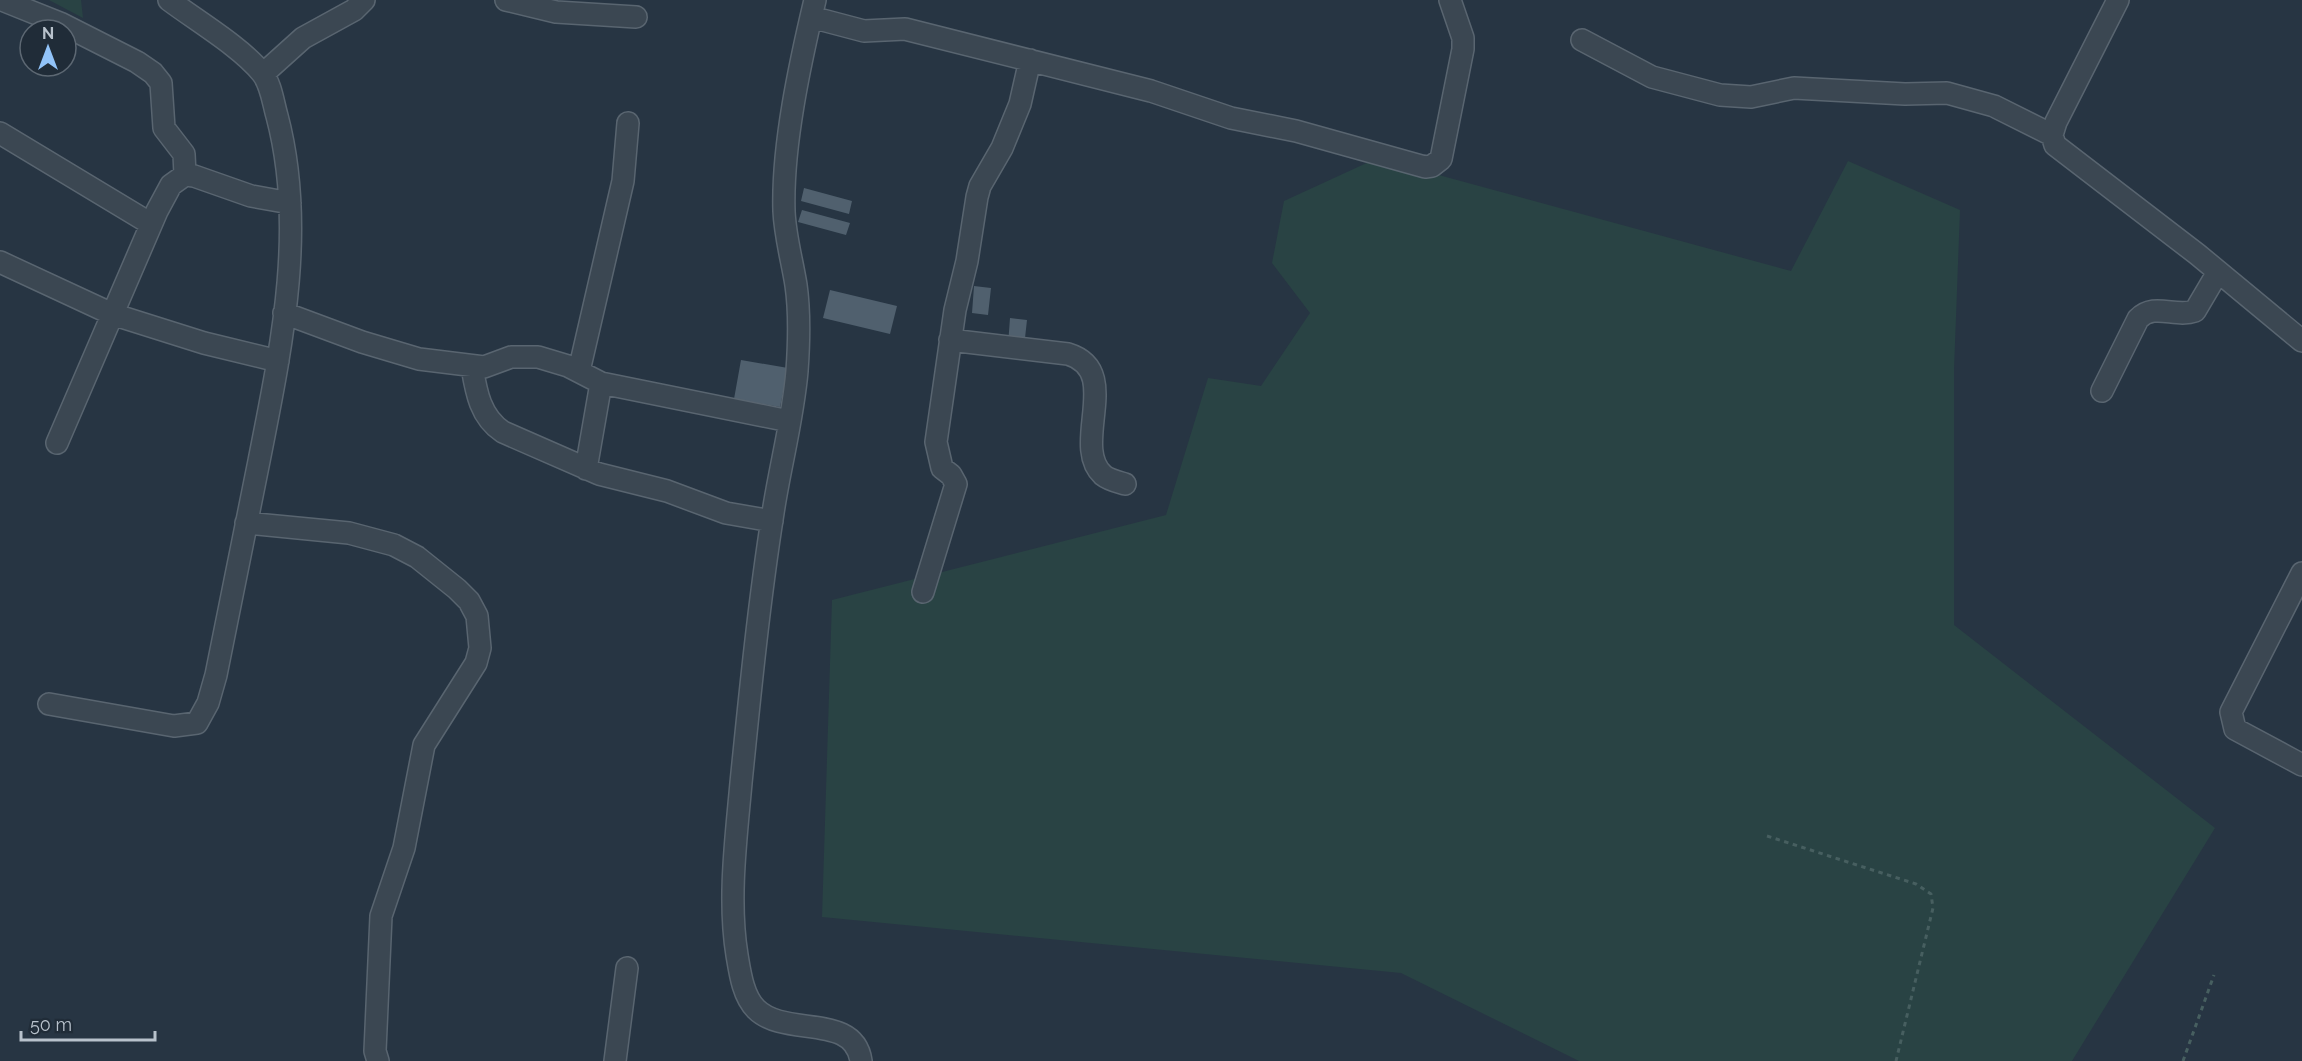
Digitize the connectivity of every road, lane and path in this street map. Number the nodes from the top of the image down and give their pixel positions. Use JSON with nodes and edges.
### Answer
{"nodes":[{"id":1,"x":2,"y":0,"type":"edge"},
{"id":2,"x":169,"y":0,"type":"edge"},
{"id":3,"x":364,"y":0,"type":"edge"},
{"id":4,"x":506,"y":0,"type":"edge"},
{"id":5,"x":1450,"y":0,"type":"edge"},
{"id":6,"x":2118,"y":0,"type":"edge"},
{"id":7,"x":813,"y":8,"type":"edge"},
{"id":8,"x":636,"y":17,"type":"dead end"},
{"id":9,"x":1582,"y":40,"type":"dead end"},
{"id":10,"x":1030,"y":60,"type":"junction"},
{"id":11,"x":263,"y":74,"type":"junction"},
{"id":12,"x":628,"y":123,"type":"dead end"},
{"id":13,"x":0,"y":134,"type":"edge"},
{"id":14,"x":2052,"y":135,"type":"junction"},
{"id":15,"x":185,"y":175,"type":"junction"},
{"id":16,"x":290,"y":203,"type":"junction"},
{"id":17,"x":151,"y":224,"type":"junction"},
{"id":18,"x":0,"y":262,"type":"edge"},
{"id":19,"x":2218,"y":272,"type":"junction"},
{"id":20,"x":284,"y":313,"type":"junction"},
{"id":21,"x":112,"y":314,"type":"junction"},
{"id":22,"x":950,"y":340,"type":"junction"},
{"id":23,"x":2302,"y":341,"type":"edge"},
{"id":24,"x":278,"y":361,"type":"junction"},
{"id":25,"x":472,"y":367,"type":"junction"},
{"id":26,"x":579,"y":371,"type":"junction"},
{"id":27,"x":601,"y":383,"type":"junction"},
{"id":28,"x":2102,"y":391,"type":"dead end"},
{"id":29,"x":789,"y":421,"type":"junction"},
{"id":30,"x":57,"y":443,"type":"dead end"},
{"id":31,"x":586,"y":469,"type":"junction"},
{"id":32,"x":1125,"y":484,"type":"dead end"},
{"id":33,"x":772,"y":522,"type":"junction"},
{"id":34,"x":246,"y":523,"type":"junction"},
{"id":35,"x":2302,"y":573,"type":"edge"},
{"id":36,"x":923,"y":592,"type":"dead end"},
{"id":37,"x":49,"y":704,"type":"dead end"},
{"id":38,"x":2302,"y":765,"type":"edge"},
{"id":39,"x":1767,"y":836,"type":"dead end"},
{"id":40,"x":627,"y":968,"type":"dead end"},
{"id":41,"x":2214,"y":975,"type":"dead end"},
{"id":42,"x":378,"y":1061,"type":"edge"},
{"id":43,"x":615,"y":1061,"type":"edge"},
{"id":44,"x":861,"y":1061,"type":"edge"},
{"id":45,"x":1896,"y":1061,"type":"edge"},
{"id":46,"x":2183,"y":1061,"type":"edge"}],
"edges":[{"from":1,"to":15,"type":"street"},
{"from":2,"to":11,"type":"street"},
{"from":3,"to":11,"type":"street"},
{"from":4,"to":8,"type":"street"},
{"from":5,"to":10,"type":"street"},
{"from":6,"to":14,"type":"street"},
{"from":7,"to":10,"type":"street"},
{"from":7,"to":29,"type":"street"},
{"from":9,"to":14,"type":"street"},
{"from":10,"to":22,"type":"street"},
{"from":11,"to":16,"type":"street"},
{"from":12,"to":26,"type":"street"},
{"from":13,"to":17,"type":"street"},
{"from":14,"to":19,"type":"street"},
{"from":15,"to":16,"type":"street"},
{"from":15,"to":17,"type":"street"},
{"from":16,"to":20,"type":"street"},
{"from":17,"to":21,"type":"street"},
{"from":18,"to":21,"type":"street"},
{"from":19,"to":23,"type":"street"},
{"from":19,"to":28,"type":"street"},
{"from":20,"to":24,"type":"street"},
{"from":20,"to":25,"type":"street"},
{"from":21,"to":24,"type":"street"},
{"from":21,"to":30,"type":"street"},
{"from":22,"to":32,"type":"street"},
{"from":22,"to":36,"type":"street"},
{"from":24,"to":34,"type":"street"},
{"from":25,"to":26,"type":"street"},
{"from":25,"to":31,"type":"street"},
{"from":26,"to":27,"type":"street"},
{"from":27,"to":29,"type":"street"},
{"from":27,"to":31,"type":"street"},
{"from":29,"to":33,"type":"street"},
{"from":31,"to":33,"type":"street"},
{"from":33,"to":44,"type":"street"},
{"from":34,"to":37,"type":"street"},
{"from":34,"to":42,"type":"street"},
{"from":35,"to":38,"type":"street"},
{"from":39,"to":45,"type":"path"},
{"from":40,"to":43,"type":"street"},
{"from":41,"to":46,"type":"path"}]}
